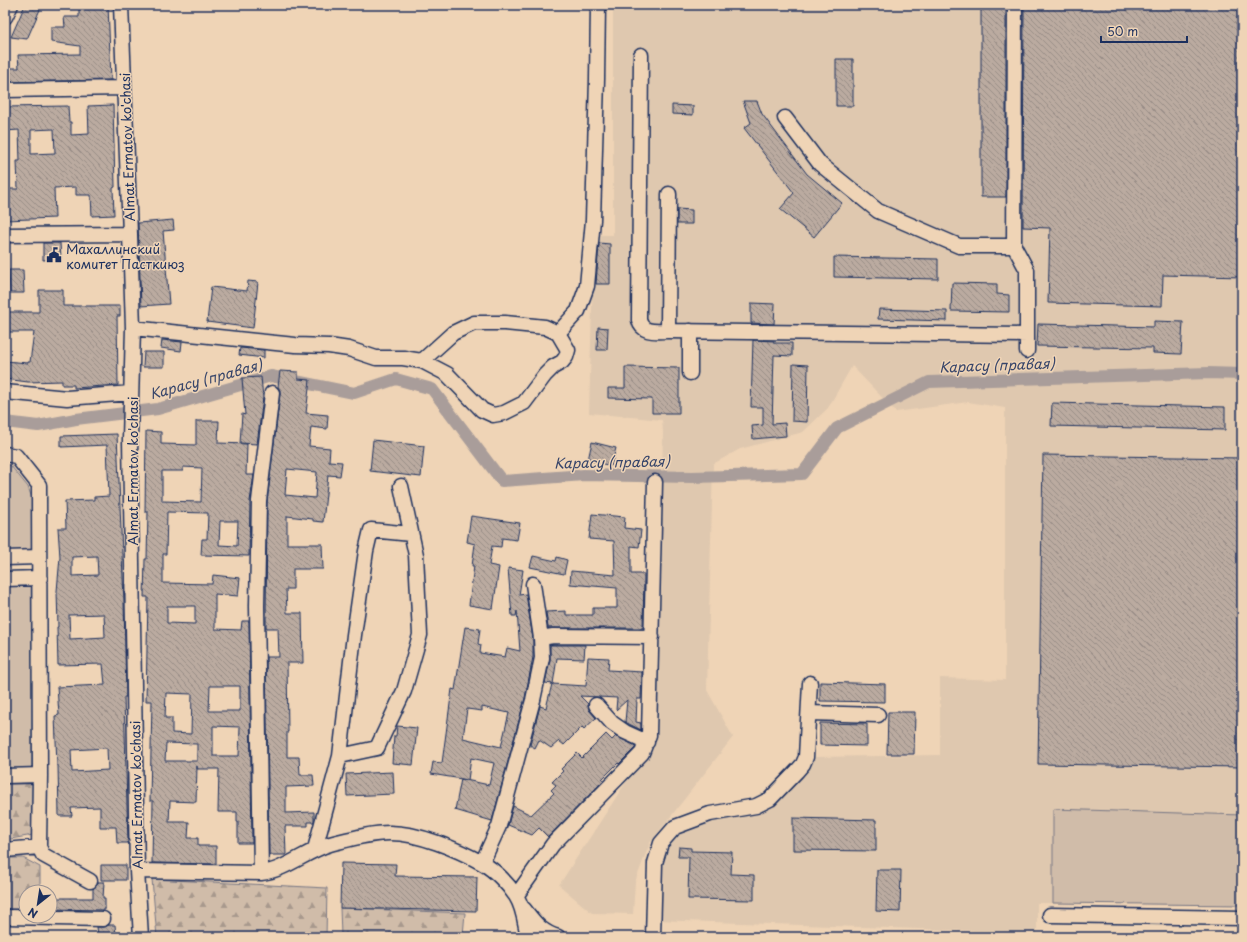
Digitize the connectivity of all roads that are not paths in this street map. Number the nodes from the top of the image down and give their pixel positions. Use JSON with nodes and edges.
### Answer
{"nodes":[{"id":1,"x":11,"y":5,"type":"edge"},
{"id":2,"x":120,"y":5,"type":"edge"},
{"id":3,"x":598,"y":5,"type":"edge"},
{"id":4,"x":1015,"y":5,"type":"edge"},
{"id":5,"x":5,"y":17,"type":"edge"},
{"id":6,"x":641,"y":55,"type":"dead end"},
{"id":7,"x":124,"y":88,"type":"junction"},
{"id":8,"x":5,"y":90,"type":"edge"},
{"id":9,"x":784,"y":118,"type":"dead end"},
{"id":10,"x":669,"y":194,"type":"dead end"},
{"id":11,"x":130,"y":234,"type":"junction"},
{"id":12,"x":5,"y":235,"type":"edge"},
{"id":13,"x":1014,"y":246,"type":"junction"},
{"id":14,"x":132,"y":328,"type":"junction"},
{"id":15,"x":668,"y":331,"type":"junction"},
{"id":16,"x":690,"y":331,"type":"junction"},
{"id":17,"x":558,"y":333,"type":"junction"},
{"id":18,"x":1026,"y":334,"type":"junction"},
{"id":19,"x":1026,"y":351,"type":"dead end"},
{"id":20,"x":422,"y":361,"type":"junction"},
{"id":21,"x":690,"y":373,"type":"dead end"},
{"id":22,"x":5,"y":392,"type":"edge"},
{"id":23,"x":272,"y":393,"type":"dead end"},
{"id":24,"x":131,"y":395,"type":"junction"},
{"id":25,"x":5,"y":454,"type":"edge"},
{"id":26,"x":656,"y":482,"type":"dead end"},
{"id":27,"x":401,"y":486,"type":"dead end"},
{"id":28,"x":411,"y":534,"type":"junction"},
{"id":29,"x":39,"y":557,"type":"junction"},
{"id":30,"x":5,"y":558,"type":"edge"},
{"id":31,"x":40,"y":578,"type":"junction"},
{"id":32,"x":5,"y":579,"type":"edge"},
{"id":33,"x":533,"y":584,"type":"dead end"},
{"id":34,"x":652,"y":637,"type":"junction"},
{"id":35,"x":541,"y":638,"type":"junction"},
{"id":36,"x":810,"y":683,"type":"dead end"},
{"id":37,"x":596,"y":705,"type":"dead end"},
{"id":38,"x":809,"y":713,"type":"junction"},
{"id":39,"x":878,"y":715,"type":"dead end"},
{"id":40,"x":647,"y":742,"type":"junction"},
{"id":41,"x":340,"y":756,"type":"junction"},
{"id":42,"x":40,"y":775,"type":"junction"},
{"id":43,"x":5,"y":776,"type":"edge"},
{"id":44,"x":39,"y":847,"type":"junction"},
{"id":45,"x":315,"y":849,"type":"junction"},
{"id":46,"x":5,"y":850,"type":"edge"},
{"id":47,"x":482,"y":863,"type":"junction"},
{"id":48,"x":137,"y":871,"type":"junction"},
{"id":49,"x":261,"y":873,"type":"junction"},
{"id":50,"x":90,"y":880,"type":"dead end"},
{"id":51,"x":519,"y":901,"type":"junction"},
{"id":52,"x":1050,"y":915,"type":"dead end"},
{"id":53,"x":8,"y":917,"type":"dead end"},
{"id":54,"x":1242,"y":918,"type":"edge"},
{"id":55,"x":103,"y":919,"type":"dead end"},
{"id":56,"x":141,"y":937,"type":"edge"},
{"id":57,"x":528,"y":937,"type":"edge"},
{"id":58,"x":558,"y":937,"type":"edge"},
{"id":59,"x":653,"y":937,"type":"edge"}],
"edges":[{"from":1,"to":5,"type":"street"},
{"from":2,"to":7,"type":"street","name":"Almat Ermatov ko'chasi"},
{"from":3,"to":17,"type":"street"},
{"from":4,"to":13,"type":"street"},
{"from":6,"to":15,"type":"street"},
{"from":7,"to":8,"type":"street"},
{"from":7,"to":11,"type":"street","name":"Almat Ermatov ko'chasi"},
{"from":9,"to":13,"type":"street"},
{"from":10,"to":15,"type":"street"},
{"from":11,"to":12,"type":"street"},
{"from":11,"to":14,"type":"street","name":"Almat Ermatov ko'chasi"},
{"from":13,"to":18,"type":"street"},
{"from":14,"to":20,"type":"street"},
{"from":14,"to":24,"type":"street","name":"Almat Ermatov ko'chasi"},
{"from":15,"to":16,"type":"street"},
{"from":16,"to":18,"type":"street"},
{"from":16,"to":21,"type":"street"},
{"from":17,"to":20,"type":"street"},
{"from":17,"to":20,"type":"street"},
{"from":18,"to":19,"type":"street"},
{"from":22,"to":24,"type":"street"},
{"from":23,"to":49,"type":"street"},
{"from":24,"to":48,"type":"street","name":"Almat Ermatov ko'chasi"},
{"from":25,"to":29,"type":"street"},
{"from":26,"to":34,"type":"street"},
{"from":27,"to":28,"type":"street"},
{"from":28,"to":41,"type":"street"},
{"from":28,"to":41,"type":"street"},
{"from":29,"to":30,"type":"street"},
{"from":29,"to":31,"type":"street"},
{"from":31,"to":32,"type":"street"},
{"from":31,"to":42,"type":"street"},
{"from":33,"to":35,"type":"street"},
{"from":34,"to":35,"type":"street"},
{"from":34,"to":40,"type":"street"},
{"from":35,"to":47,"type":"street"},
{"from":36,"to":38,"type":"street"},
{"from":37,"to":40,"type":"street"},
{"from":38,"to":39,"type":"street"},
{"from":38,"to":59,"type":"street"},
{"from":40,"to":51,"type":"street"},
{"from":41,"to":45,"type":"street"},
{"from":42,"to":43,"type":"street"},
{"from":42,"to":44,"type":"street"},
{"from":44,"to":46,"type":"street"},
{"from":44,"to":50,"type":"street"},
{"from":45,"to":47,"type":"street"},
{"from":45,"to":49,"type":"street"},
{"from":47,"to":51,"type":"street"},
{"from":48,"to":49,"type":"street"},
{"from":48,"to":56,"type":"street","name":"Almat Ermatov ko'chasi"},
{"from":51,"to":57,"type":"street"},
{"from":51,"to":58,"type":"street"},
{"from":52,"to":54,"type":"street"},
{"from":53,"to":55,"type":"street"}]}
